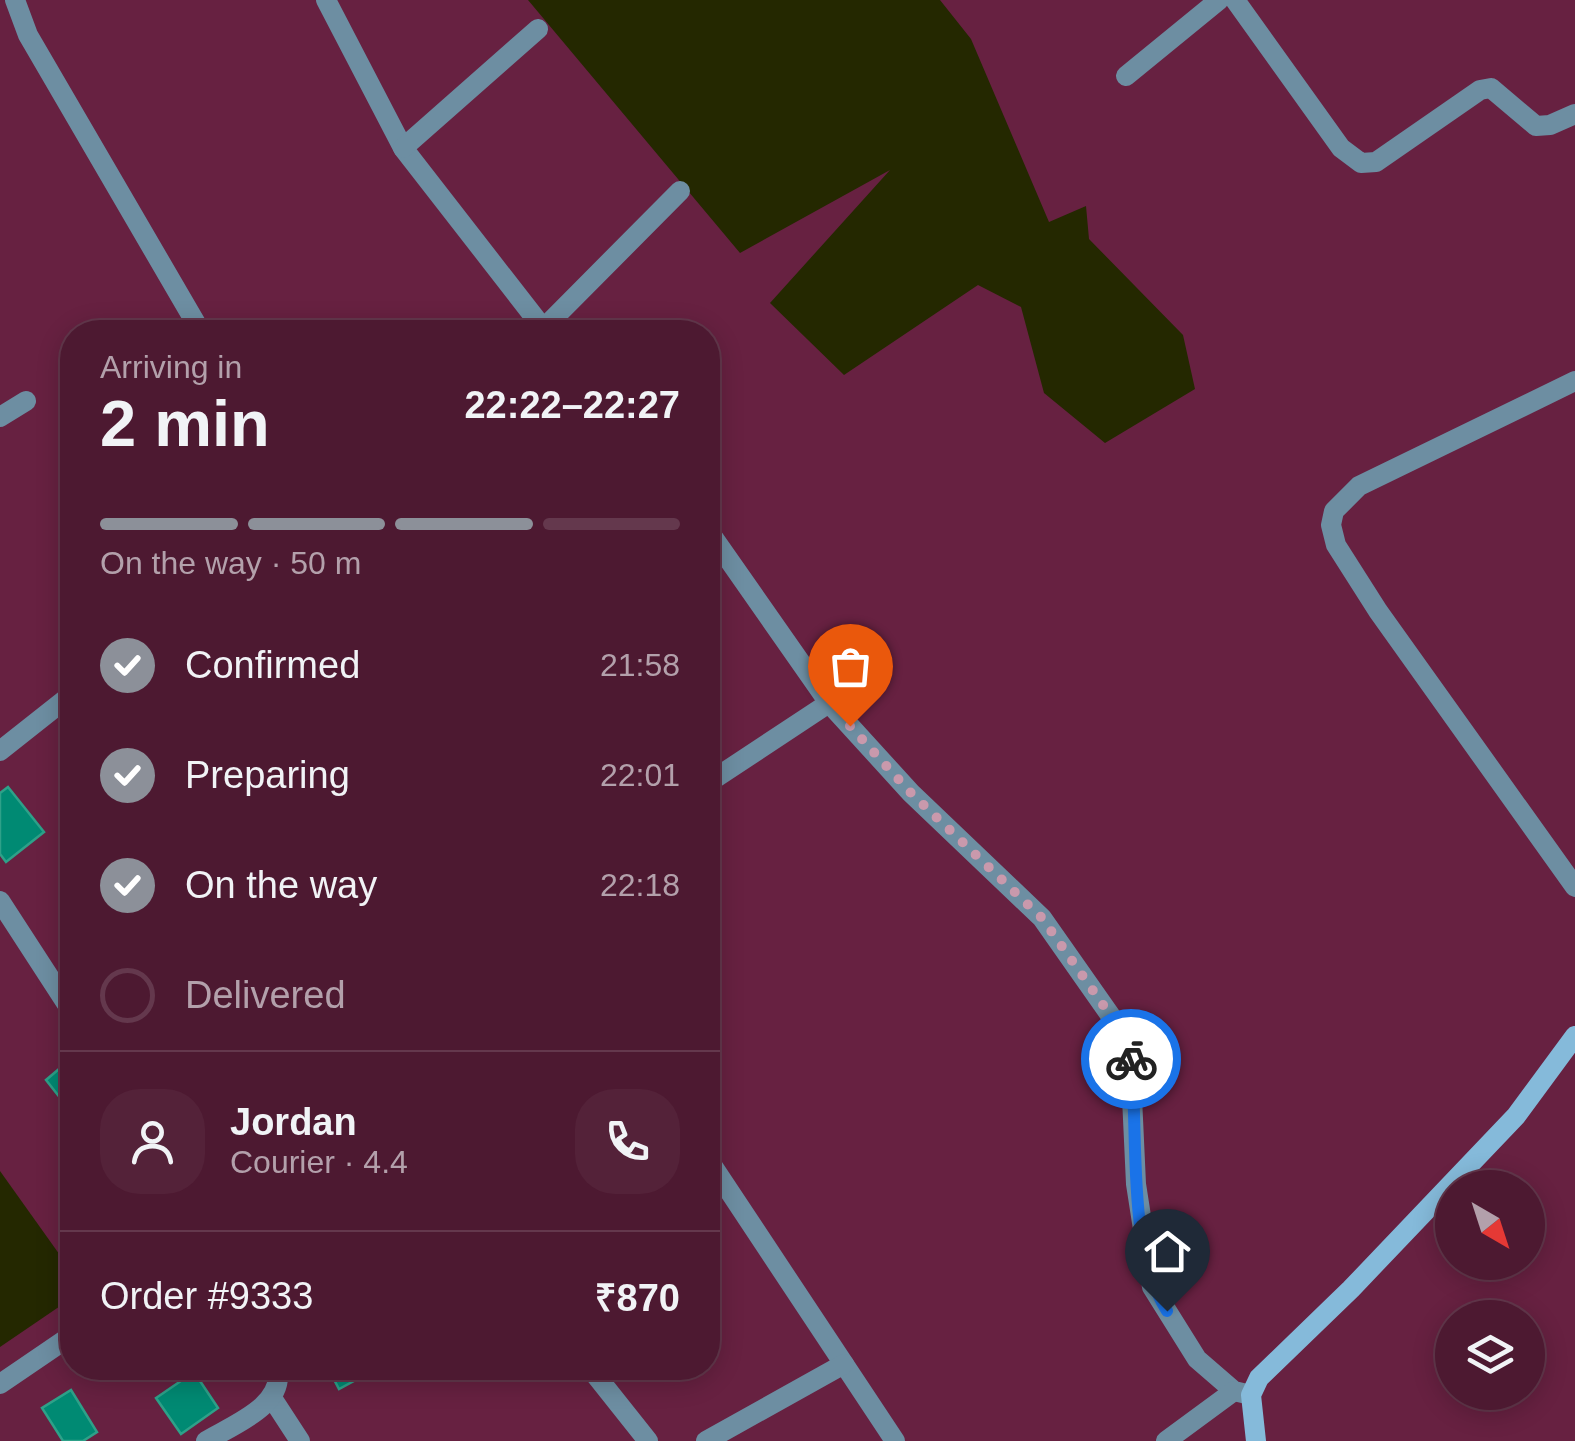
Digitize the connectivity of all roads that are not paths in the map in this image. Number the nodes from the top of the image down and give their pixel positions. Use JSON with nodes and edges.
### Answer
{"nodes":[{"id":1,"x":15,"y":0,"type":"edge"},
{"id":2,"x":326,"y":0,"type":"edge"},
{"id":3,"x":1219,"y":0,"type":"edge"},
{"id":4,"x":1235,"y":0,"type":"edge"},
{"id":5,"x":538,"y":29,"type":"dead end"},
{"id":6,"x":1126,"y":76,"type":"dead end"},
{"id":7,"x":1575,"y":114,"type":"edge"},
{"id":8,"x":403,"y":148,"type":"junction"},
{"id":9,"x":680,"y":191,"type":"dead end"},
{"id":10,"x":193,"y":320,"type":"edge"},
{"id":11,"x":534,"y":320,"type":"edge"},
{"id":12,"x":555,"y":320,"type":"edge"},
{"id":13,"x":1575,"y":380,"type":"edge"},
{"id":14,"x":26,"y":401,"type":"dead end"},
{"id":15,"x":0,"y":417,"type":"edge"},
{"id":16,"x":720,"y":547,"type":"edge"},
{"id":17,"x":60,"y":704,"type":"edge"},
{"id":18,"x":829,"y":704,"type":"junction"},
{"id":19,"x":0,"y":751,"type":"edge"},
{"id":20,"x":720,"y":775,"type":"edge"},
{"id":21,"x":1575,"y":887,"type":"edge"},
{"id":22,"x":0,"y":901,"type":"edge"},
{"id":23,"x":60,"y":994,"type":"edge"},
{"id":24,"x":1575,"y":1036,"type":"edge"},
{"id":25,"x":720,"y":1176,"type":"edge"},
{"id":26,"x":60,"y":1343,"type":"edge"},
{"id":27,"x":844,"y":1364,"type":"junction"},
{"id":28,"x":280,"y":1380,"type":"edge"},
{"id":29,"x":600,"y":1380,"type":"edge"},
{"id":30,"x":0,"y":1384,"type":"edge"},
{"id":31,"x":1242,"y":1393,"type":"junction"},
{"id":32,"x":272,"y":1398,"type":"junction"},
{"id":33,"x":206,"y":1441,"type":"edge"},
{"id":34,"x":300,"y":1441,"type":"edge"},
{"id":35,"x":648,"y":1441,"type":"edge"},
{"id":36,"x":706,"y":1441,"type":"edge"},
{"id":37,"x":895,"y":1441,"type":"edge"},
{"id":38,"x":1166,"y":1441,"type":"edge"},
{"id":39,"x":1256,"y":1441,"type":"edge"}],
"edges":[{"from":1,"to":10,"type":"street"},
{"from":2,"to":8,"type":"street"},
{"from":3,"to":6,"type":"street"},
{"from":4,"to":7,"type":"street"},
{"from":5,"to":8,"type":"street"},
{"from":8,"to":11,"type":"street"},
{"from":9,"to":12,"type":"street"},
{"from":13,"to":21,"type":"street"},
{"from":14,"to":15,"type":"street"},
{"from":16,"to":18,"type":"street"},
{"from":17,"to":19,"type":"street"},
{"from":18,"to":20,"type":"street"},
{"from":18,"to":31,"type":"street"},
{"from":22,"to":23,"type":"street"},
{"from":24,"to":31,"type":"main road"},
{"from":25,"to":27,"type":"street"},
{"from":26,"to":30,"type":"street"},
{"from":27,"to":36,"type":"street"},
{"from":27,"to":37,"type":"street"},
{"from":28,"to":32,"type":"street"},
{"from":29,"to":35,"type":"street"},
{"from":31,"to":38,"type":"street"},
{"from":31,"to":39,"type":"main road"},
{"from":32,"to":33,"type":"street"},
{"from":32,"to":34,"type":"street"}]}
